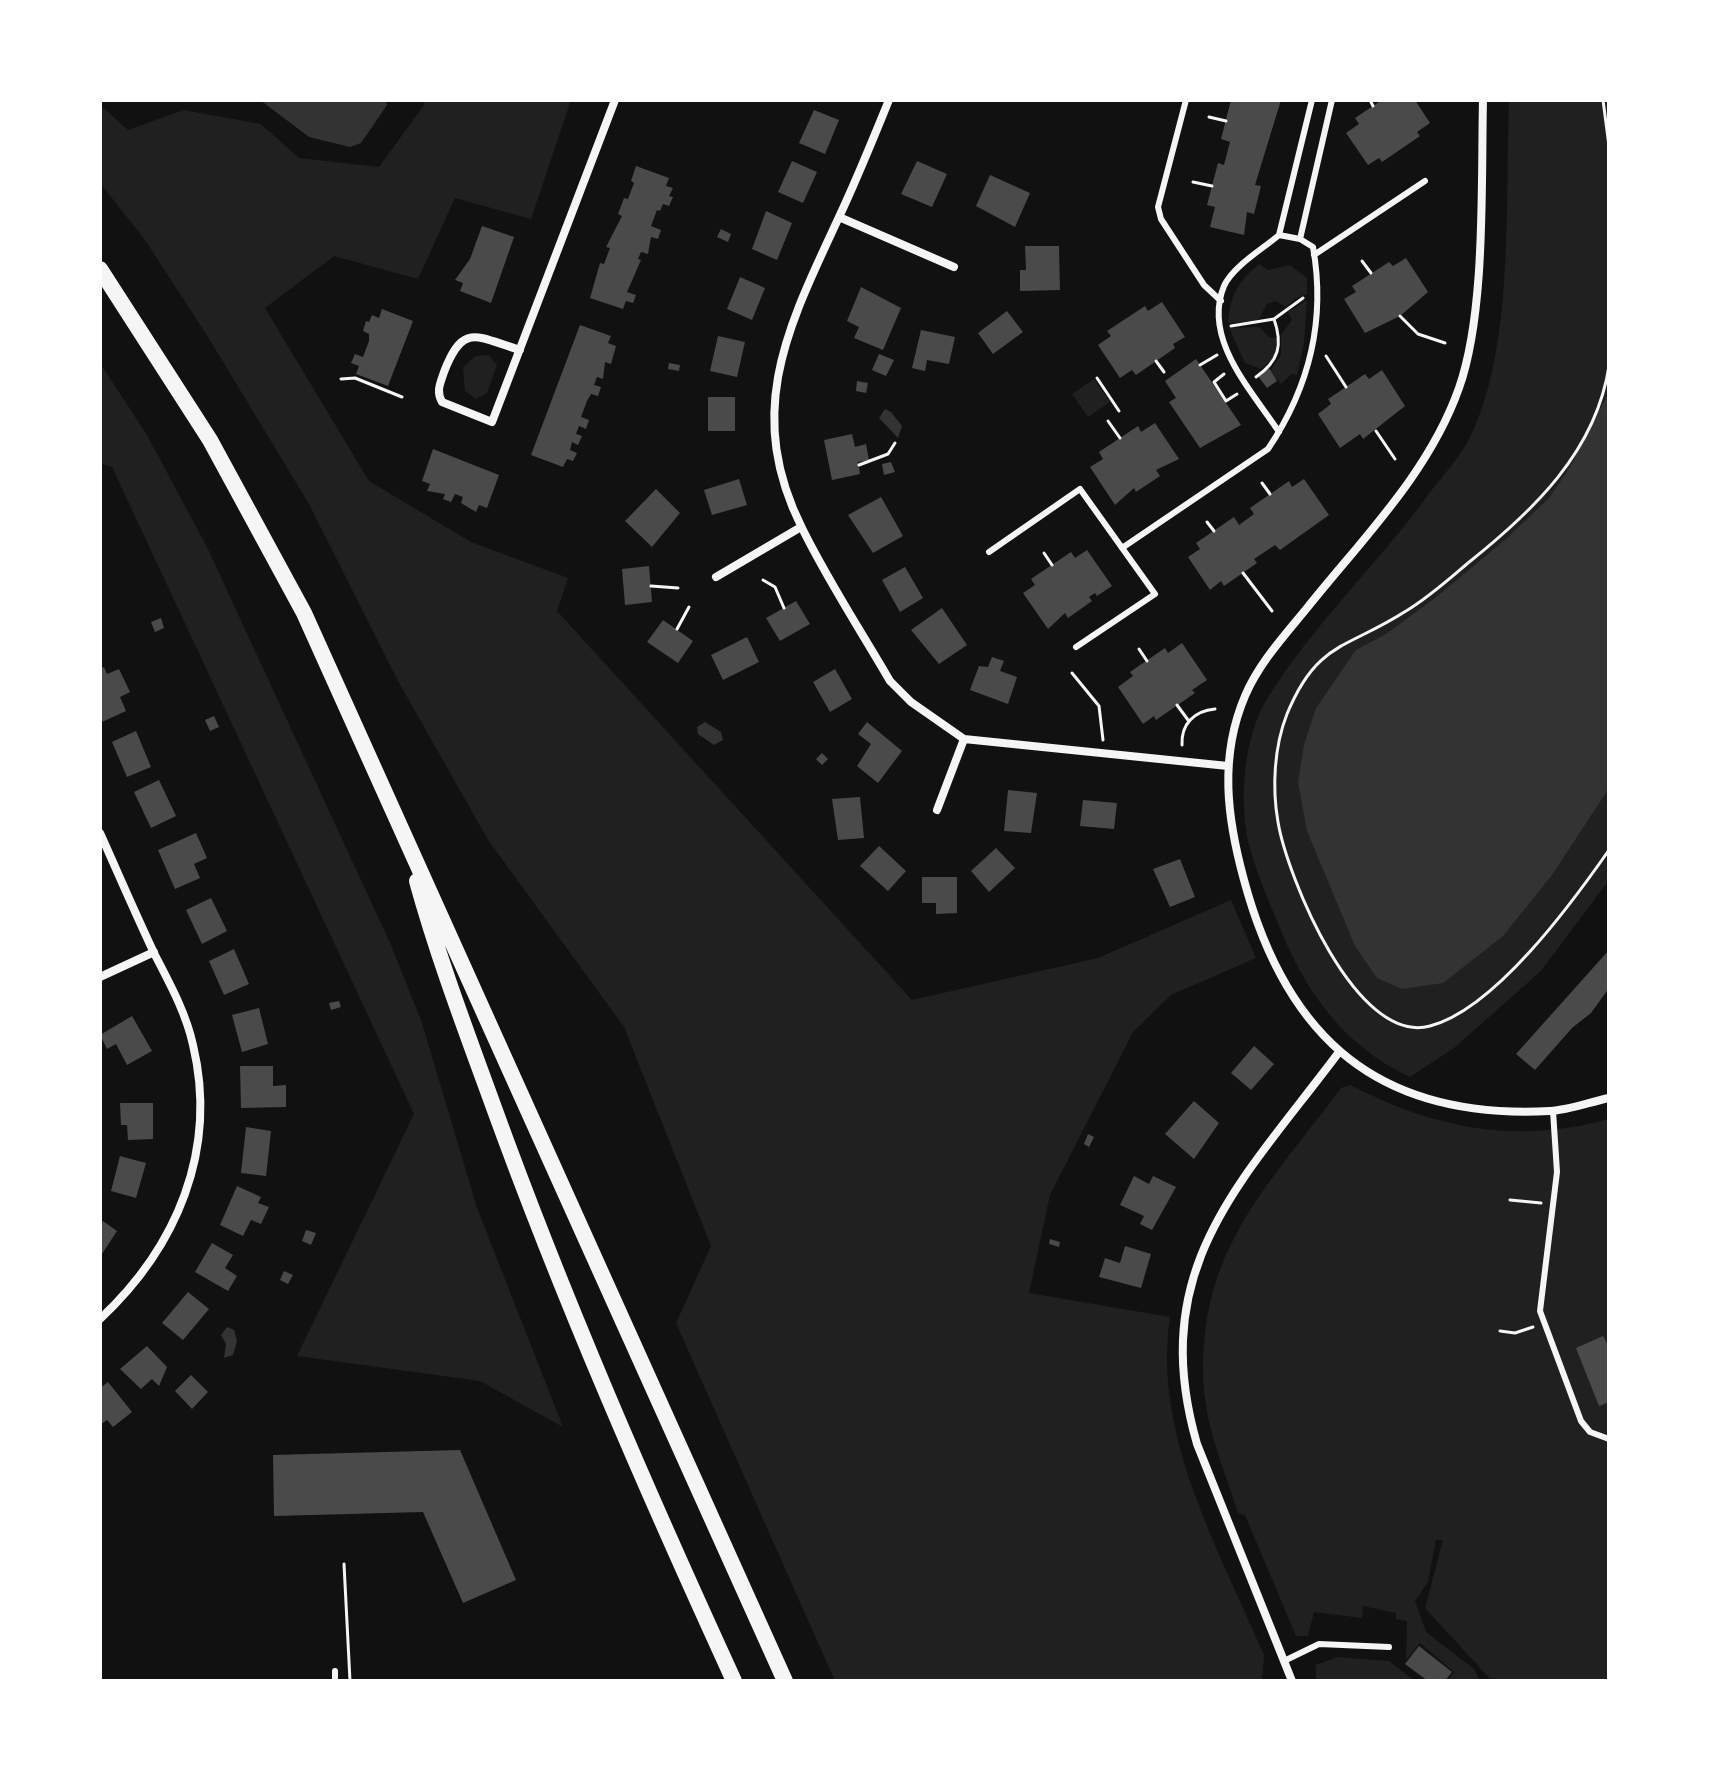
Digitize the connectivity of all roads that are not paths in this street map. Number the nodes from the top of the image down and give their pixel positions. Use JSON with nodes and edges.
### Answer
{"nodes":[{"id":1,"x":615,"y":100,"type":"edge"},
{"id":2,"x":889,"y":100,"type":"edge"},
{"id":3,"x":1186,"y":100,"type":"edge"},
{"id":4,"x":1312,"y":100,"type":"edge"},
{"id":5,"x":1332,"y":100,"type":"edge"},
{"id":6,"x":1483,"y":100,"type":"edge"},
{"id":7,"x":1425,"y":181,"type":"dead end"},
{"id":8,"x":839,"y":217,"type":"junction"},
{"id":9,"x":1279,"y":235,"type":"junction"},
{"id":10,"x":1300,"y":239,"type":"junction"},
{"id":11,"x":1314,"y":255,"type":"junction"},
{"id":12,"x":954,"y":267,"type":"dead end"},
{"id":13,"x":100,"y":269,"type":"edge"},
{"id":14,"x":1221,"y":301,"type":"junction"},
{"id":15,"x":520,"y":350,"type":"junction"},
{"id":16,"x":1279,"y":432,"type":"junction"},
{"id":17,"x":801,"y":527,"type":"junction"},
{"id":18,"x":1122,"y":548,"type":"junction"},
{"id":19,"x":989,"y":552,"type":"dead end"},
{"id":20,"x":716,"y":577,"type":"dead end"},
{"id":21,"x":1076,"y":647,"type":"dead end"},
{"id":22,"x":964,"y":739,"type":"junction"},
{"id":23,"x":1228,"y":766,"type":"junction"},
{"id":24,"x":937,"y":810,"type":"dead end"},
{"id":25,"x":402,"y":830,"type":"junction"},
{"id":26,"x":100,"y":833,"type":"edge"},
{"id":27,"x":154,"y":952,"type":"junction"},
{"id":28,"x":100,"y":977,"type":"edge"},
{"id":29,"x":1339,"y":1052,"type":"junction"},
{"id":30,"x":1609,"y":1098,"type":"edge"},
{"id":31,"x":1553,"y":1111,"type":"junction"},
{"id":32,"x":100,"y":1319,"type":"edge"},
{"id":33,"x":1609,"y":1439,"type":"edge"},
{"id":34,"x":1389,"y":1647,"type":"dead end"},
{"id":35,"x":1284,"y":1661,"type":"junction"},
{"id":36,"x":335,"y":1671,"type":"dead end"},
{"id":37,"x":335,"y":1681,"type":"edge"},
{"id":38,"x":734,"y":1681,"type":"edge"},
{"id":39,"x":785,"y":1681,"type":"edge"},
{"id":40,"x":1292,"y":1681,"type":"edge"}],
"edges":[{"from":1,"to":15,"type":"street"},
{"from":2,"to":8,"type":"street"},
{"from":3,"to":14,"type":"lane"},
{"from":4,"to":9,"type":"lane"},
{"from":5,"to":10,"type":"lane"},
{"from":6,"to":23,"type":"street"},
{"from":7,"to":11,"type":"lane"},
{"from":8,"to":12,"type":"street"},
{"from":8,"to":17,"type":"street"},
{"from":9,"to":10,"type":"lane"},
{"from":9,"to":14,"type":"lane"},
{"from":10,"to":11,"type":"lane"},
{"from":11,"to":16,"type":"lane"},
{"from":13,"to":25,"type":"main road"},
{"from":14,"to":16,"type":"lane"},
{"from":15,"to":15,"type":"street"},
{"from":16,"to":18,"type":"lane"},
{"from":17,"to":20,"type":"street"},
{"from":17,"to":22,"type":"street"},
{"from":18,"to":19,"type":"lane"},
{"from":18,"to":21,"type":"lane"},
{"from":22,"to":23,"type":"street"},
{"from":22,"to":24,"type":"street"},
{"from":23,"to":29,"type":"street"},
{"from":25,"to":38,"type":"main road"},
{"from":25,"to":39,"type":"main road"},
{"from":26,"to":27,"type":"street"},
{"from":27,"to":28,"type":"street"},
{"from":27,"to":32,"type":"street"},
{"from":29,"to":31,"type":"street"},
{"from":29,"to":35,"type":"street"},
{"from":30,"to":31,"type":"street"},
{"from":31,"to":33,"type":"lane"},
{"from":34,"to":35,"type":"lane"},
{"from":35,"to":40,"type":"street"},
{"from":36,"to":37,"type":"lane"}]}
